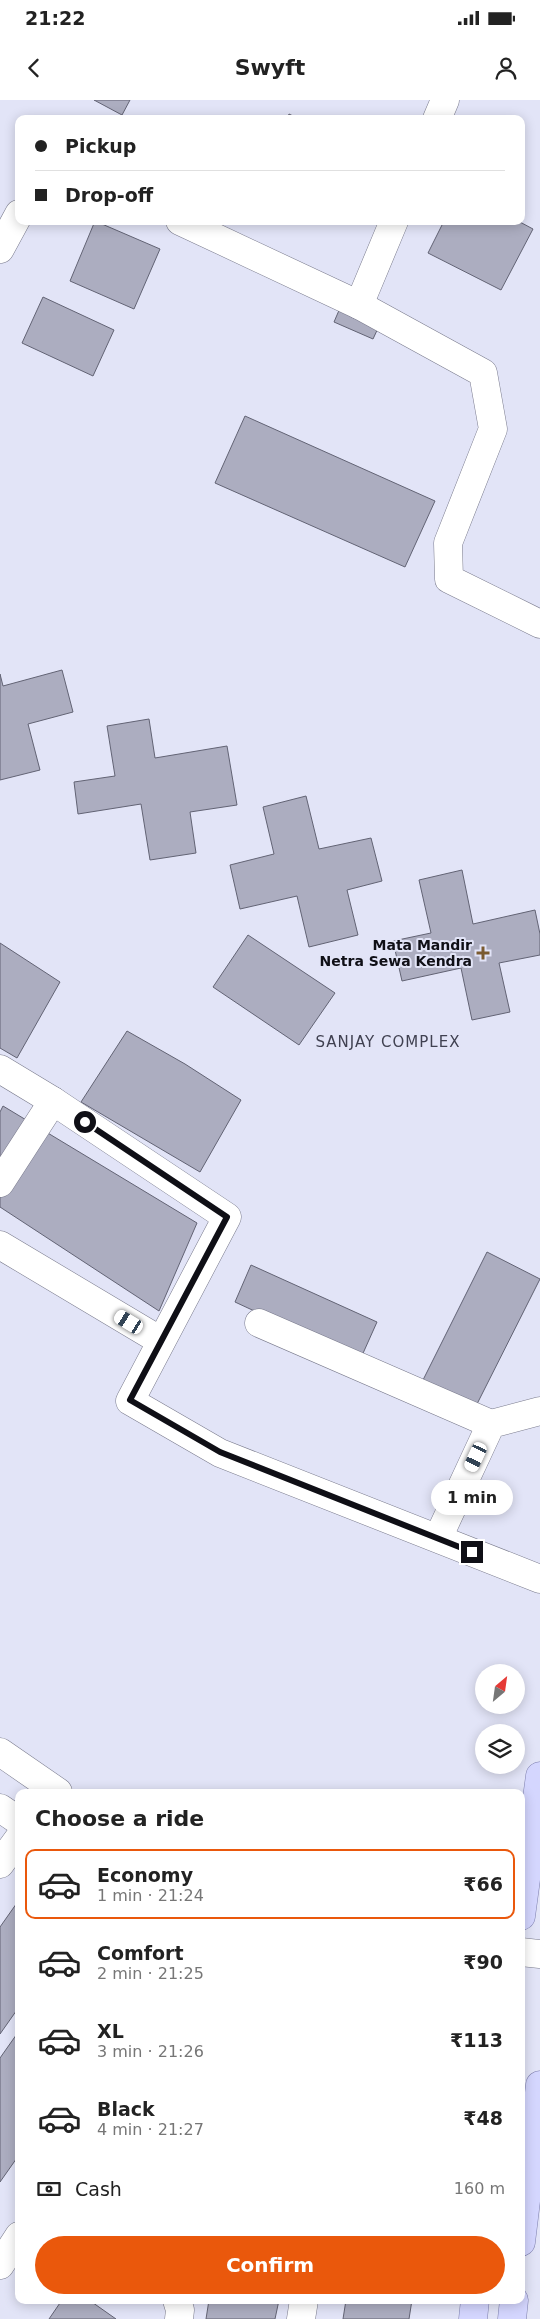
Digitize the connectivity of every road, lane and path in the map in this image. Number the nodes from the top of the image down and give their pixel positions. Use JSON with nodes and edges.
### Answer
{"nodes":[{"id":1,"x":445,"y":100,"type":"edge"},
{"id":2,"x":439,"y":115,"type":"edge"},
{"id":3,"x":15,"y":221,"type":"edge"},
{"id":4,"x":189,"y":225,"type":"edge"},
{"id":5,"x":392,"y":225,"type":"edge"},
{"id":6,"x":0,"y":249,"type":"edge"},
{"id":7,"x":359,"y":305,"type":"junction"},
{"id":8,"x":540,"y":624,"type":"edge"},
{"id":9,"x":0,"y":1069,"type":"edge"},
{"id":10,"x":53,"y":1102,"type":"junction"},
{"id":11,"x":0,"y":1183,"type":"edge"},
{"id":12,"x":0,"y":1245,"type":"edge"},
{"id":13,"x":258,"y":1323,"type":"dead end"},
{"id":14,"x":161,"y":1341,"type":"junction"},
{"id":15,"x":540,"y":1411,"type":"edge"},
{"id":16,"x":491,"y":1424,"type":"junction"},
{"id":17,"x":438,"y":1538,"type":"junction"},
{"id":18,"x":540,"y":1579,"type":"edge"},
{"id":19,"x":0,"y":1752,"type":"edge"},
{"id":20,"x":540,"y":1776,"type":"edge"},
{"id":21,"x":54,"y":1789,"type":"edge"},
{"id":22,"x":0,"y":1808,"type":"edge"},
{"id":23,"x":15,"y":1818,"type":"edge"},
{"id":24,"x":15,"y":1843,"type":"edge"},
{"id":25,"x":0,"y":1864,"type":"edge"},
{"id":26,"x":525,"y":1887,"type":"edge"},
{"id":27,"x":525,"y":1952,"type":"edge"},
{"id":28,"x":540,"y":1954,"type":"edge"},
{"id":29,"x":540,"y":2085,"type":"edge"},
{"id":30,"x":525,"y":2209,"type":"edge"},
{"id":31,"x":15,"y":2242,"type":"edge"},
{"id":32,"x":0,"y":2266,"type":"edge"},
{"id":33,"x":178,"y":2304,"type":"edge"},
{"id":34,"x":303,"y":2304,"type":"edge"},
{"id":35,"x":475,"y":2304,"type":"edge"},
{"id":36,"x":514,"y":2304,"type":"edge"},
{"id":37,"x":179,"y":2319,"type":"edge"},
{"id":38,"x":301,"y":2319,"type":"edge"},
{"id":39,"x":473,"y":2319,"type":"edge"},
{"id":40,"x":512,"y":2319,"type":"edge"}],
"edges":[{"from":1,"to":2,"type":"street"},
{"from":3,"to":6,"type":"street"},
{"from":4,"to":7,"type":"street"},
{"from":5,"to":7,"type":"street"},
{"from":7,"to":8,"type":"street"},
{"from":9,"to":10,"type":"street"},
{"from":10,"to":11,"type":"street"},
{"from":10,"to":14,"type":"street"},
{"from":12,"to":14,"type":"street"},
{"from":13,"to":16,"type":"street"},
{"from":14,"to":17,"type":"street"},
{"from":15,"to":16,"type":"street"},
{"from":16,"to":17,"type":"street"},
{"from":17,"to":18,"type":"street"},
{"from":19,"to":21,"type":"street"},
{"from":20,"to":26,"type":"main road"},
{"from":22,"to":23,"type":"street"},
{"from":24,"to":25,"type":"street"},
{"from":27,"to":28,"type":"street"},
{"from":29,"to":30,"type":"main road"},
{"from":31,"to":32,"type":"street"},
{"from":33,"to":37,"type":"street"},
{"from":34,"to":38,"type":"street"},
{"from":35,"to":39,"type":"main road"},
{"from":36,"to":40,"type":"main road"}]}
